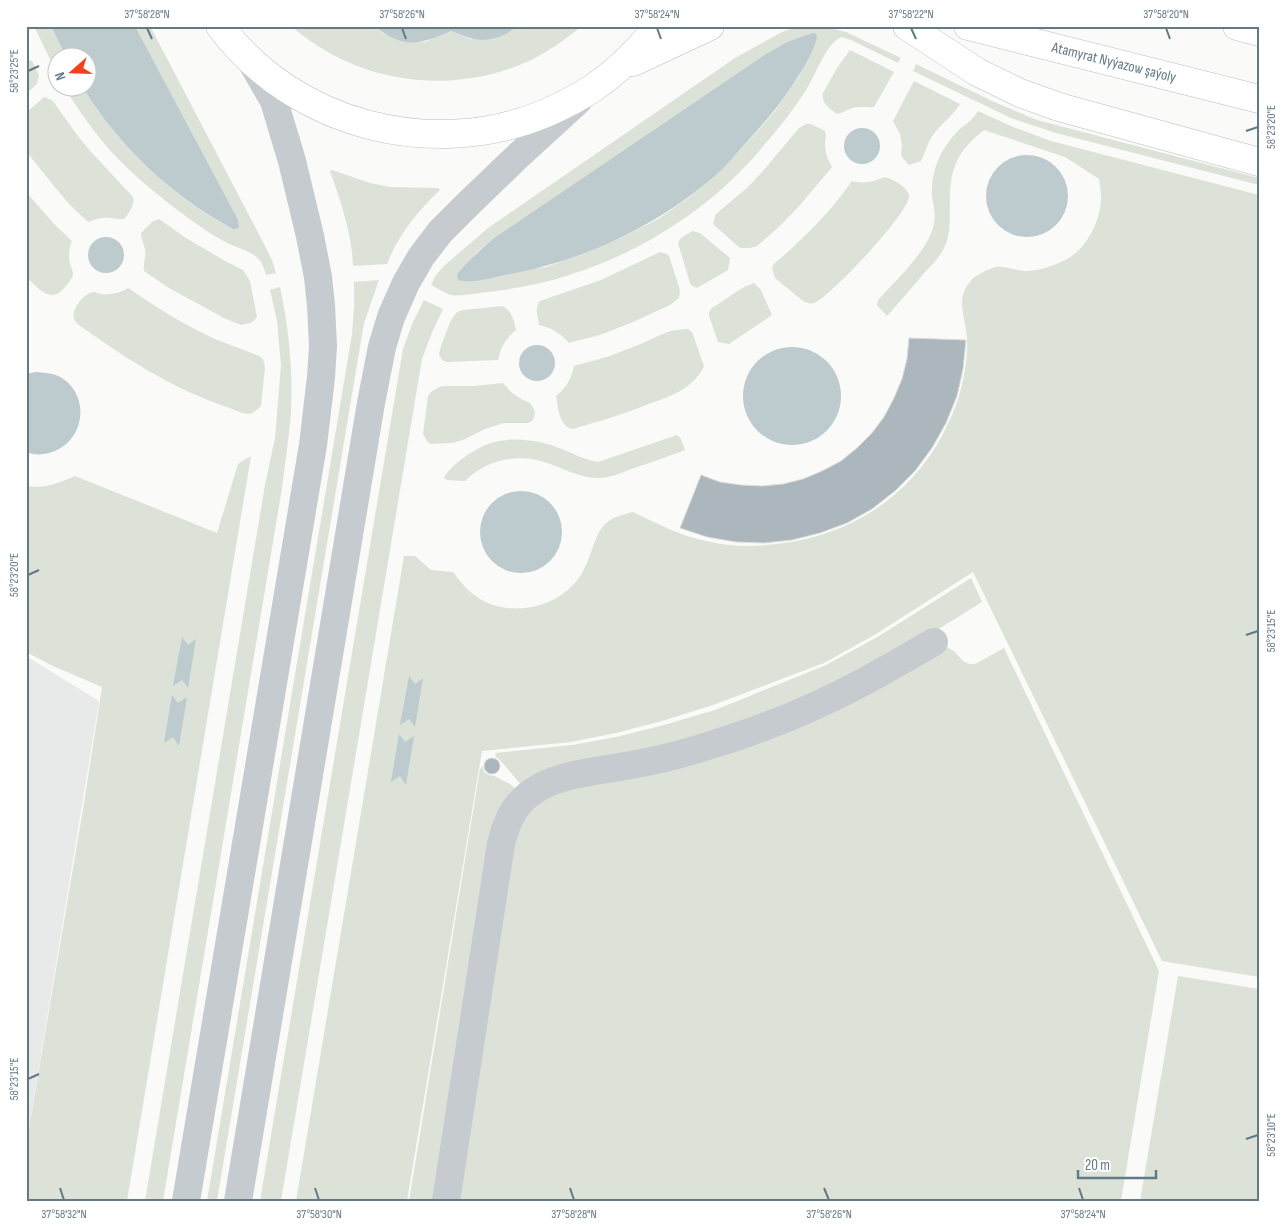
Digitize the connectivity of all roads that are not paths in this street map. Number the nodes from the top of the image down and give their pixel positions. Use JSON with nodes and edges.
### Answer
{"nodes":[{"id":1,"x":220,"y":26,"type":"edge"},
{"id":2,"x":658,"y":26,"type":"edge"},
{"id":3,"x":710,"y":26,"type":"edge"},
{"id":4,"x":907,"y":26,"type":"edge"},
{"id":5,"x":968,"y":26,"type":"edge"},
{"id":6,"x":1237,"y":26,"type":"edge"},
{"id":7,"x":1259,"y":32,"type":"edge"},
{"id":8,"x":251,"y":61,"type":"junction"},
{"id":9,"x":618,"y":69,"type":"junction"},
{"id":10,"x":592,"y":89,"type":"junction"},
{"id":11,"x":1259,"y":99,"type":"edge"},
{"id":12,"x":1259,"y":162,"type":"edge"},
{"id":13,"x":934,"y":642,"type":"dead end"},
{"id":14,"x":186,"y":1201,"type":"edge"},
{"id":15,"x":238,"y":1201,"type":"edge"},
{"id":16,"x":446,"y":1201,"type":"edge"}],
"edges":[{"from":1,"to":8,"type":"main road"},
{"from":2,"to":9,"type":"main road"},
{"from":3,"to":9,"type":"main road"},
{"from":4,"to":12,"type":"main road"},
{"from":5,"to":11,"type":"main road","name":"Atamyrat Nyýazow şaýoly"},
{"from":6,"to":7,"type":"main road"},
{"from":8,"to":10,"type":"main road"},
{"from":8,"to":14,"type":"street"},
{"from":9,"to":10,"type":"main road"},
{"from":10,"to":15,"type":"street"},
{"from":13,"to":16,"type":"street"}]}
